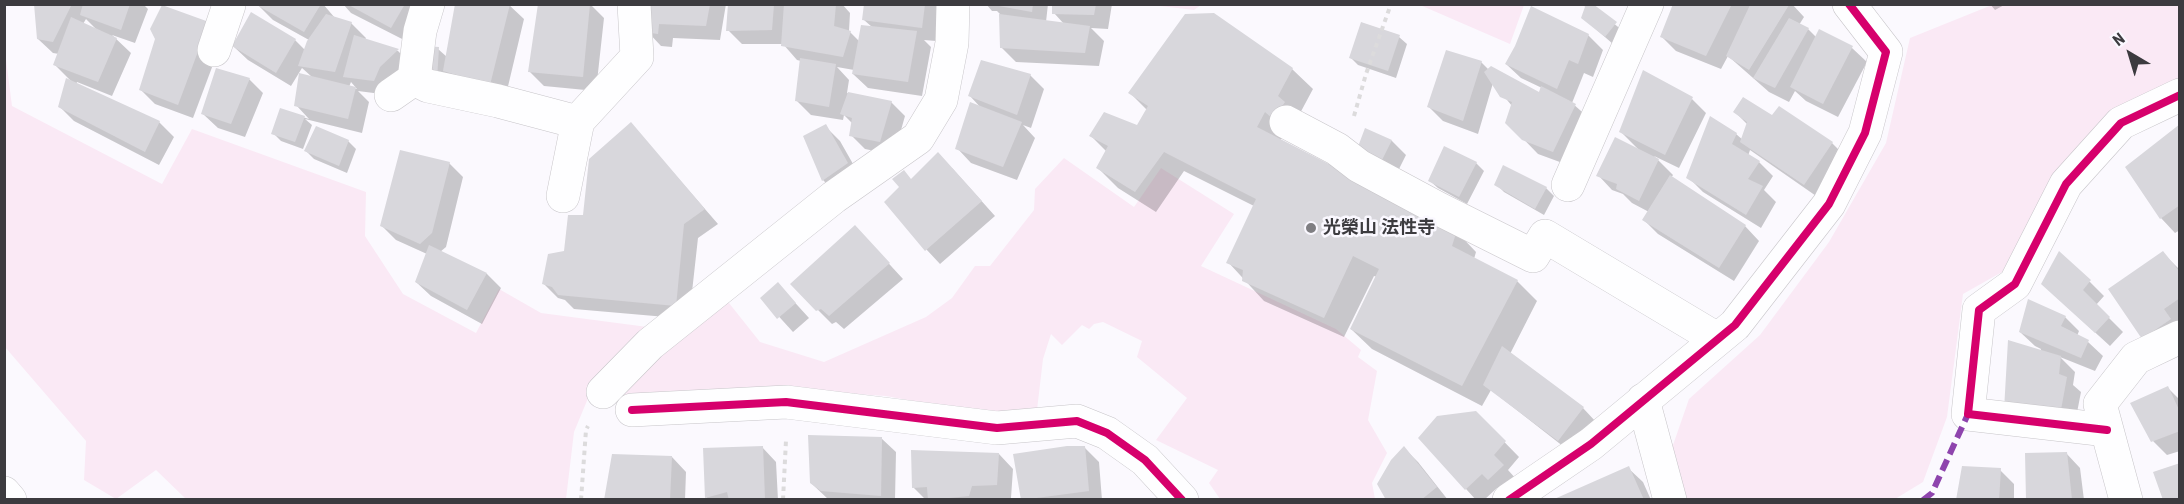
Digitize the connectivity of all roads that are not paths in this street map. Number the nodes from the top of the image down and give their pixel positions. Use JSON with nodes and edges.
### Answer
{"nodes":[{"id":1,"x":428,"y":4,"type":"edge"},
{"id":2,"x":634,"y":4,"type":"edge"},
{"id":3,"x":953,"y":4,"type":"edge"},
{"id":4,"x":1647,"y":4,"type":"edge"},
{"id":5,"x":1849,"y":4,"type":"edge"},
{"id":6,"x":228,"y":5,"type":"edge"},
{"id":7,"x":214,"y":50,"type":"dead end"},
{"id":8,"x":2180,"y":95,"type":"edge"},
{"id":9,"x":1286,"y":122,"type":"dead end"},
{"id":10,"x":577,"y":124,"type":"junction"},
{"id":11,"x":1568,"y":185,"type":"dead end"},
{"id":12,"x":563,"y":196,"type":"dead end"},
{"id":13,"x":2180,"y":337,"type":"edge"},
{"id":14,"x":1717,"y":339,"type":"junction"},
{"id":15,"x":1643,"y":400,"type":"junction"},
{"id":16,"x":597,"y":407,"type":"road end"},
{"id":17,"x":632,"y":410,"type":"dead end"},
{"id":18,"x":2107,"y":430,"type":"junction"},
{"id":19,"x":4,"y":493,"type":"edge"},
{"id":20,"x":10,"y":500,"type":"edge"},
{"id":21,"x":1182,"y":500,"type":"edge"},
{"id":22,"x":1509,"y":500,"type":"edge"},
{"id":23,"x":1670,"y":500,"type":"edge"},
{"id":24,"x":2126,"y":500,"type":"edge"}],
"edges":[{"from":1,"to":10,"type":"street"},
{"from":2,"to":10,"type":"street"},
{"from":3,"to":16,"type":"street"},
{"from":4,"to":11,"type":"street"},
{"from":5,"to":14,"type":"street"},
{"from":6,"to":7,"type":"street"},
{"from":8,"to":18,"type":"street"},
{"from":9,"to":14,"type":"street"},
{"from":10,"to":12,"type":"street"},
{"from":13,"to":18,"type":"street"},
{"from":14,"to":15,"type":"street"},
{"from":15,"to":22,"type":"street"},
{"from":15,"to":23,"type":"street"},
{"from":17,"to":21,"type":"street"},
{"from":18,"to":24,"type":"street"},
{"from":19,"to":20,"type":"street"}]}
